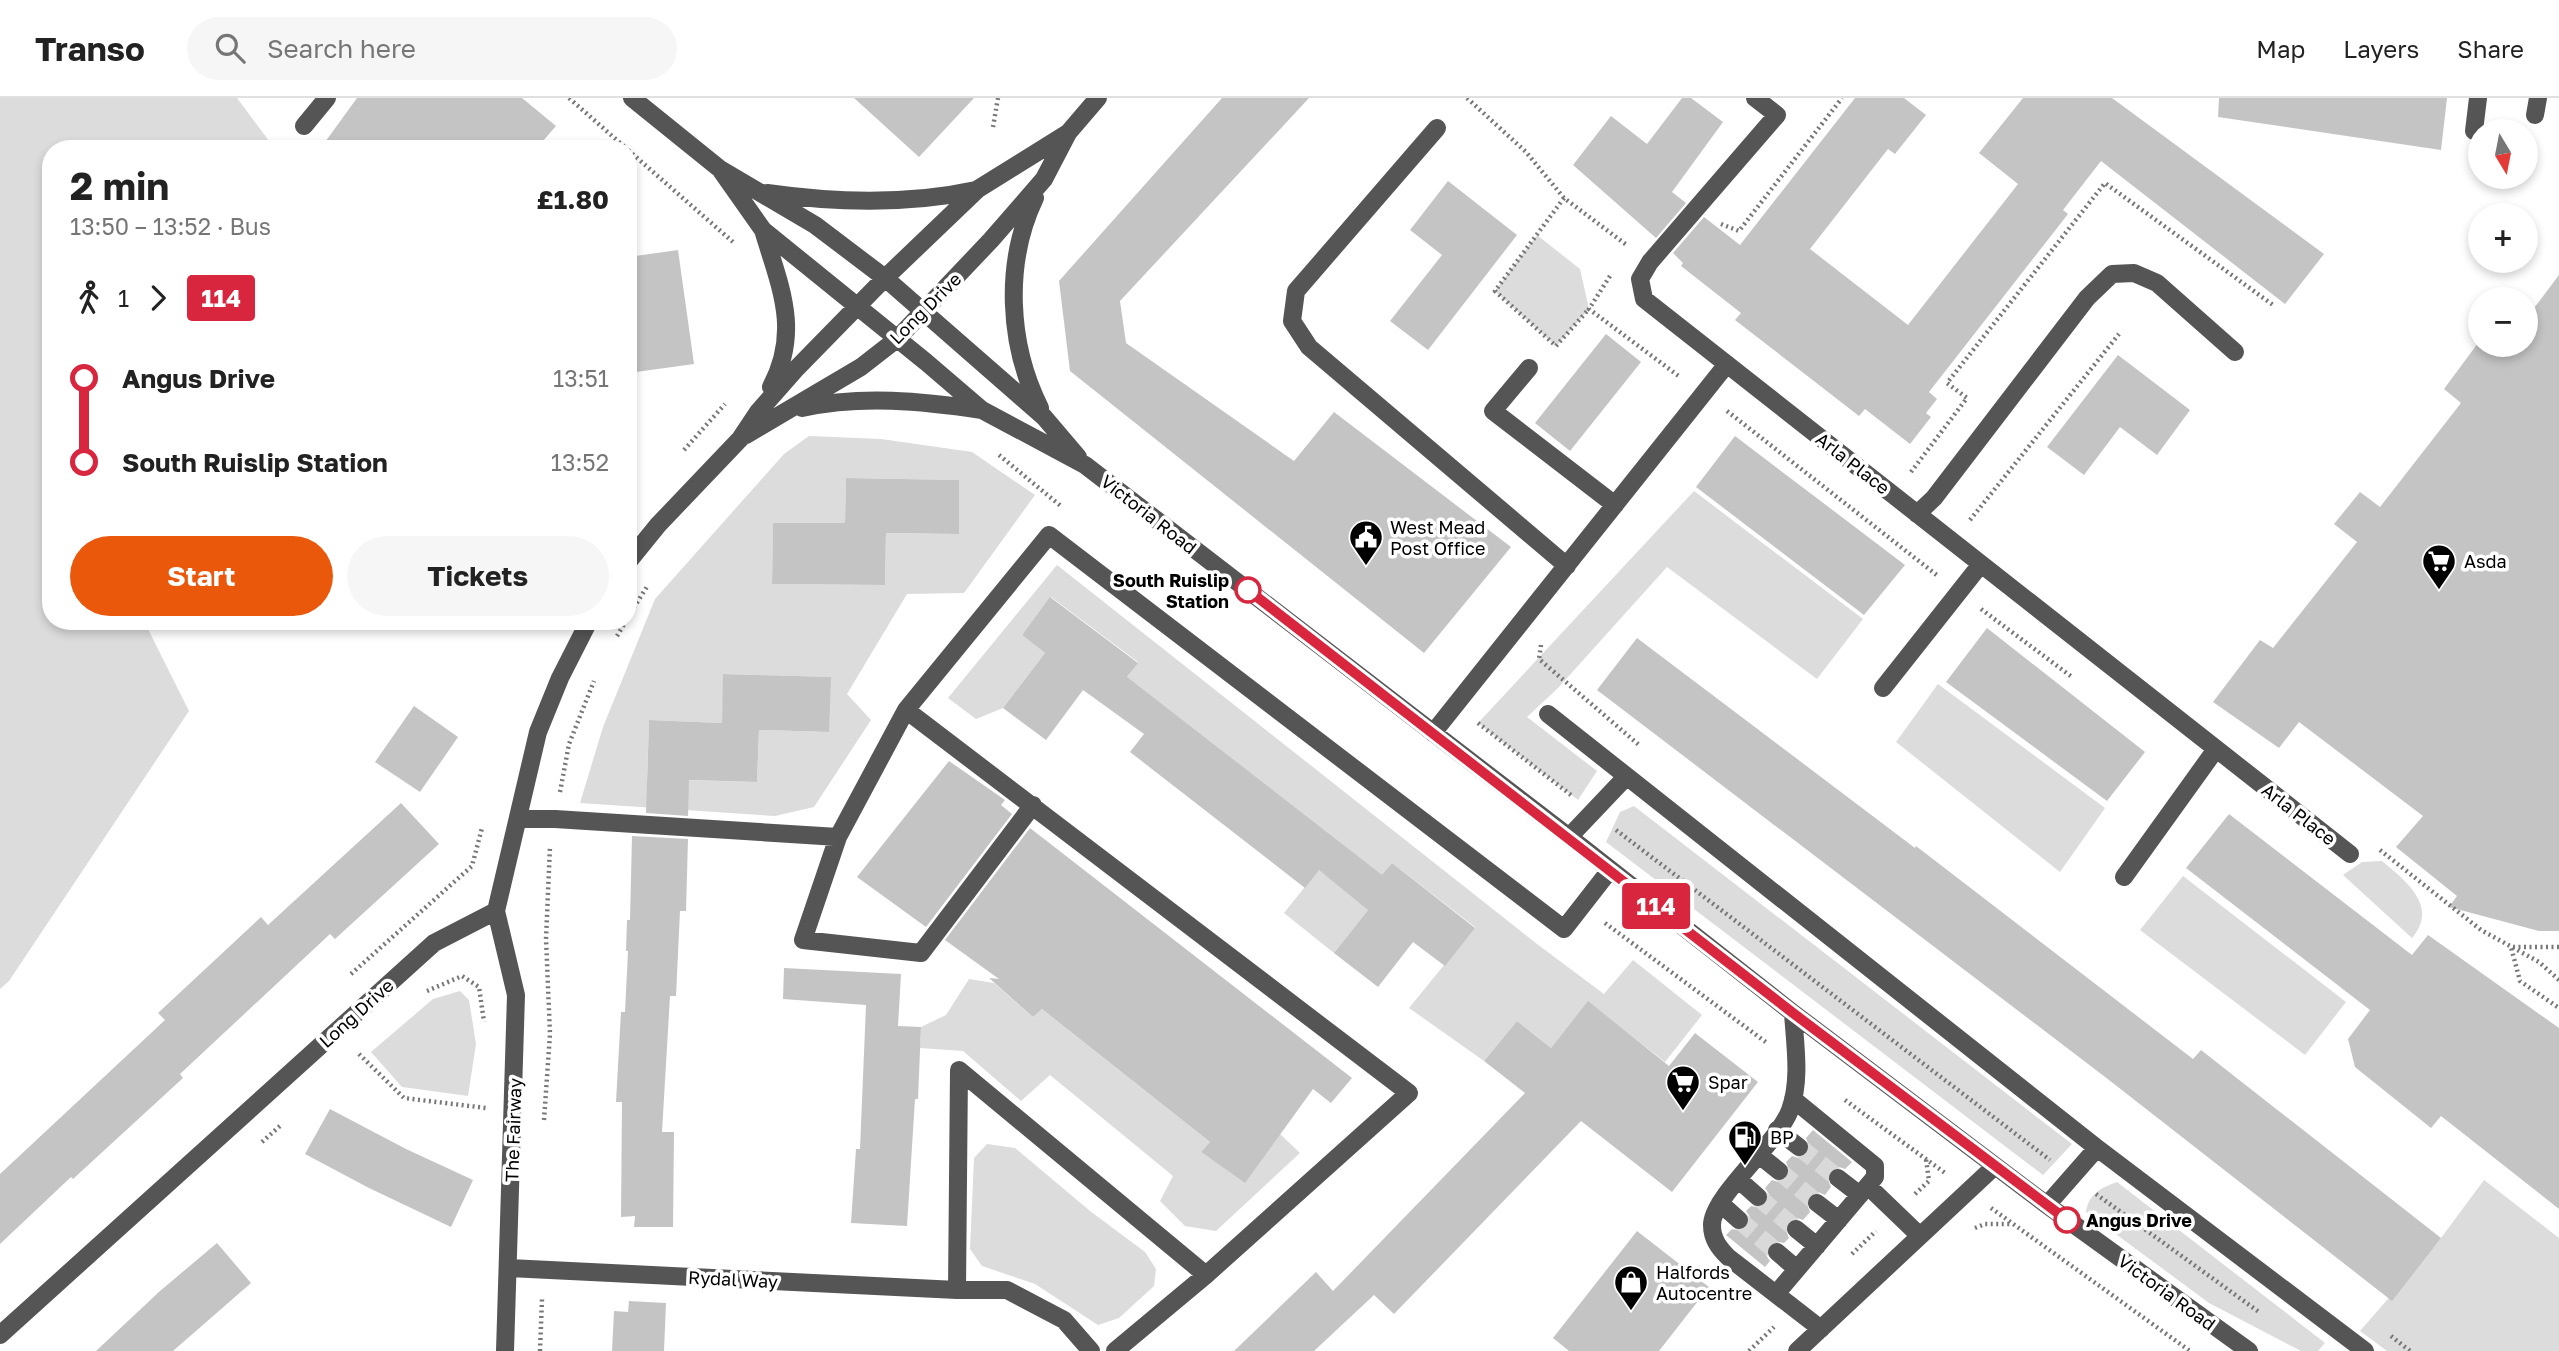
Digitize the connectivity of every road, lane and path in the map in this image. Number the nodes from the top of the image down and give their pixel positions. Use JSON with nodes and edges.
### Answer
{"nodes":[{"id":1,"x":327,"y":98,"type":"edge"},
{"id":2,"x":569,"y":98,"type":"edge"},
{"id":3,"x":632,"y":98,"type":"edge"},
{"id":4,"x":998,"y":98,"type":"edge"},
{"id":5,"x":1098,"y":98,"type":"edge"},
{"id":6,"x":1467,"y":98,"type":"edge"},
{"id":7,"x":1755,"y":98,"type":"edge"},
{"id":8,"x":1842,"y":98,"type":"edge"},
{"id":9,"x":2478,"y":98,"type":"edge"},
{"id":10,"x":2475,"y":119,"type":"edge"},
{"id":11,"x":304,"y":126,"type":"dead end"},
{"id":12,"x":993,"y":127,"type":"dead end"},
{"id":13,"x":1437,"y":128,"type":"dead end"},
{"id":14,"x":1068,"y":133,"type":"junction"},
{"id":15,"x":617,"y":140,"type":"edge"},
{"id":16,"x":637,"y":158,"type":"edge"},
{"id":17,"x":720,"y":169,"type":"junction"},
{"id":18,"x":1044,"y":179,"type":"junction"},
{"id":19,"x":978,"y":189,"type":"junction"},
{"id":20,"x":761,"y":192,"type":"junction"},
{"id":21,"x":1564,"y":198,"type":"junction"},
{"id":22,"x":1718,"y":223,"type":"dead end"},
{"id":23,"x":763,"y":230,"type":"junction"},
{"id":24,"x":742,"y":250,"type":"dead end"},
{"id":25,"x":1650,"y":262,"type":"junction"},
{"id":26,"x":885,"y":278,"type":"junction"},
{"id":27,"x":856,"y":307,"type":"junction"},
{"id":28,"x":1589,"y":309,"type":"dead end"},
{"id":29,"x":925,"y":311,"type":"junction"},
{"id":30,"x":2119,"y":334,"type":"dead end"},
{"id":31,"x":897,"y":339,"type":"junction"},
{"id":32,"x":2235,"y":352,"type":"dead end"},
{"id":33,"x":1727,"y":364,"type":"junction"},
{"id":34,"x":1529,"y":368,"type":"dead end"},
{"id":35,"x":728,"y":400,"type":"dead end"},
{"id":36,"x":982,"y":410,"type":"junction"},
{"id":37,"x":758,"y":412,"type":"junction"},
{"id":38,"x":784,"y":412,"type":"junction"},
{"id":39,"x":1044,"y":417,"type":"junction"},
{"id":40,"x":740,"y":439,"type":"junction"},
{"id":41,"x":995,"y":452,"type":"dead end"},
{"id":42,"x":678,"y":457,"type":"dead end"},
{"id":43,"x":1085,"y":465,"type":"junction"},
{"id":44,"x":1615,"y":505,"type":"junction"},
{"id":45,"x":1070,"y":513,"type":"dead end"},
{"id":46,"x":1917,"y":514,"type":"junction"},
{"id":47,"x":1968,"y":523,"type":"dead end"},
{"id":48,"x":637,"y":551,"type":"edge"},
{"id":49,"x":1981,"y":564,"type":"junction"},
{"id":50,"x":1567,"y":566,"type":"junction"},
{"id":51,"x":649,"y":583,"type":"dead end"},
{"id":52,"x":637,"y":603,"type":"edge"},
{"id":53,"x":584,"y":630,"type":"edge"},
{"id":54,"x":621,"y":630,"type":"edge"},
{"id":55,"x":1541,"y":637,"type":"dead end"},
{"id":56,"x":615,"y":640,"type":"dead end"},
{"id":57,"x":598,"y":671,"type":"dead end"},
{"id":58,"x":1883,"y":688,"type":"dead end"},
{"id":59,"x":1455,"y":705,"type":"junction"},
{"id":60,"x":906,"y":710,"type":"junction"},
{"id":61,"x":1548,"y":715,"type":"dead end"},
{"id":62,"x":1433,"y":733,"type":"junction"},
{"id":63,"x":1641,"y":746,"type":"dead end"},
{"id":64,"x":2216,"y":749,"type":"junction"},
{"id":65,"x":1625,"y":778,"type":"junction"},
{"id":66,"x":1033,"y":805,"type":"junction"},
{"id":67,"x":1593,"y":812,"type":"junction"},
{"id":68,"x":518,"y":819,"type":"junction"},
{"id":69,"x":555,"y":819,"type":"junction"},
{"id":70,"x":484,"y":824,"type":"dead end"},
{"id":71,"x":1569,"y":837,"type":"junction"},
{"id":72,"x":838,"y":838,"type":"junction"},
{"id":73,"x":2350,"y":854,"type":"dead end"},
{"id":74,"x":1610,"y":870,"type":"junction"},
{"id":75,"x":2124,"y":877,"type":"dead end"},
{"id":76,"x":1582,"y":906,"type":"junction"},
{"id":77,"x":496,"y":911,"type":"junction"},
{"id":78,"x":2559,"y":947,"type":"edge"},
{"id":79,"x":343,"y":981,"type":"dead end"},
{"id":80,"x":419,"y":999,"type":"dead end"},
{"id":81,"x":2559,"y":1008,"type":"edge"},
{"id":82,"x":1793,"y":1013,"type":"junction"},
{"id":83,"x":485,"y":1030,"type":"dead end"},
{"id":84,"x":369,"y":1045,"type":"dead end"},
{"id":85,"x":359,"y":1054,"type":"junction"},
{"id":86,"x":349,"y":1063,"type":"dead end"},
{"id":87,"x":1797,"y":1065,"type":"junction"},
{"id":88,"x":487,"y":1096,"type":"dead end"},
{"id":89,"x":1840,"y":1096,"type":"dead end"},
{"id":90,"x":1793,"y":1099,"type":"junction"},
{"id":91,"x":487,"y":1108,"type":"junction"},
{"id":92,"x":487,"y":1121,"type":"dead end"},
{"id":93,"x":283,"y":1124,"type":"dead end"},
{"id":94,"x":544,"y":1129,"type":"dead end"},
{"id":95,"x":1777,"y":1130,"type":"junction"},
{"id":96,"x":1799,"y":1147,"type":"tunnel mouth"},
{"id":97,"x":2097,"y":1148,"type":"junction"},
{"id":98,"x":253,"y":1150,"type":"dead end"},
{"id":99,"x":1759,"y":1156,"type":"junction"},
{"id":100,"x":1995,"y":1166,"type":"junction"},
{"id":101,"x":1779,"y":1171,"type":"tunnel mouth"},
{"id":102,"x":2073,"y":1177,"type":"junction"},
{"id":103,"x":1838,"y":1178,"type":"tunnel mouth"},
{"id":104,"x":1739,"y":1181,"type":"junction"},
{"id":105,"x":1969,"y":1190,"type":"junction"},
{"id":106,"x":1864,"y":1191,"type":"junction"},
{"id":107,"x":1758,"y":1196,"type":"tunnel mouth"},
{"id":108,"x":1720,"y":1203,"type":"junction"},
{"id":109,"x":1818,"y":1203,"type":"tunnel mouth"},
{"id":110,"x":2047,"y":1205,"type":"junction"},
{"id":111,"x":1739,"y":1220,"type":"tunnel mouth"},
{"id":112,"x":1839,"y":1220,"type":"junction"},
{"id":113,"x":1796,"y":1229,"type":"tunnel mouth"},
{"id":114,"x":1919,"y":1235,"type":"junction"},
{"id":115,"x":1817,"y":1246,"type":"junction"},
{"id":116,"x":1777,"y":1252,"type":"tunnel mouth"},
{"id":117,"x":509,"y":1268,"type":"junction"},
{"id":118,"x":1797,"y":1269,"type":"junction"},
{"id":119,"x":538,"y":1270,"type":"junction"},
{"id":120,"x":1206,"y":1275,"type":"junction"},
{"id":121,"x":957,"y":1290,"type":"junction"},
{"id":122,"x":1776,"y":1294,"type":"junction"},
{"id":123,"x":2269,"y":1319,"type":"dead end"},
{"id":124,"x":1821,"y":1329,"type":"junction"},
{"id":125,"x":2388,"y":1334,"type":"dead end"},
{"id":126,"x":0,"y":1335,"type":"edge"},
{"id":127,"x":2359,"y":1346,"type":"edge"},
{"id":128,"x":505,"y":1351,"type":"edge"},
{"id":129,"x":540,"y":1351,"type":"edge"},
{"id":130,"x":1091,"y":1351,"type":"edge"},
{"id":131,"x":1115,"y":1351,"type":"edge"},
{"id":132,"x":1797,"y":1351,"type":"edge"},
{"id":133,"x":2190,"y":1351,"type":"edge"},
{"id":134,"x":2249,"y":1351,"type":"edge"},
{"id":135,"x":2410,"y":1351,"type":"edge"}],
"edges":[{"from":1,"to":11,"type":"street"},
{"from":2,"to":15,"type":"path"},
{"from":3,"to":17,"type":"street","name":"Victoria Road"},
{"from":4,"to":12,"type":"path"},
{"from":5,"to":14,"type":"street","name":"Long Drive"},
{"from":6,"to":21,"type":"path"},
{"from":7,"to":25,"type":"street"},
{"from":8,"to":22,"type":"path"},
{"from":9,"to":10,"type":"street"},
{"from":13,"to":50,"type":"street"},
{"from":14,"to":18,"type":"street","name":"Long Drive"},
{"from":14,"to":19,"type":"street","name":"Long Drive"},
{"from":16,"to":24,"type":"path"},
{"from":17,"to":20,"type":"street","name":"Victoria Road"},
{"from":17,"to":23,"type":"street","name":"Victoria Road"},
{"from":18,"to":29,"type":"street","name":"Long Drive"},
{"from":18,"to":39,"type":"street"},
{"from":19,"to":20,"type":"street"},
{"from":19,"to":26,"type":"street","name":"Long Drive"},
{"from":20,"to":26,"type":"street","name":"Victoria Road"},
{"from":21,"to":25,"type":"path"},
{"from":21,"to":28,"type":"path"},
{"from":23,"to":27,"type":"street","name":"Victoria Road"},
{"from":23,"to":37,"type":"street"},
{"from":25,"to":33,"type":"street","name":"Arla Place"},
{"from":26,"to":27,"type":"street","name":"Long Drive"},
{"from":26,"to":29,"type":"street","name":"Victoria Road"},
{"from":27,"to":31,"type":"street","name":"Victoria Road"},
{"from":27,"to":37,"type":"street","name":"Long Drive"},
{"from":29,"to":31,"type":"street","name":"Long Drive"},
{"from":29,"to":39,"type":"street","name":"Victoria Road"},
{"from":30,"to":47,"type":"path"},
{"from":31,"to":36,"type":"street","name":"Victoria Road"},
{"from":31,"to":38,"type":"street","name":"Long Drive"},
{"from":32,"to":46,"type":"street"},
{"from":33,"to":44,"type":"street"},
{"from":33,"to":46,"type":"street","name":"Arla Place"},
{"from":34,"to":44,"type":"street"},
{"from":35,"to":42,"type":"path"},
{"from":36,"to":38,"type":"street"},
{"from":36,"to":43,"type":"street","name":"Victoria Road"},
{"from":37,"to":40,"type":"street","name":"Long Drive"},
{"from":38,"to":40,"type":"street","name":"Long Drive"},
{"from":39,"to":43,"type":"street","name":"Victoria Road"},
{"from":40,"to":48,"type":"street","name":"Long Drive"},
{"from":41,"to":45,"type":"path"},
{"from":43,"to":62,"type":"street","name":"Victoria Road"},
{"from":44,"to":50,"type":"street"},
{"from":46,"to":49,"type":"street","name":"Arla Place"},
{"from":49,"to":58,"type":"street"},
{"from":49,"to":64,"type":"street","name":"Arla Place"},
{"from":50,"to":59,"type":"street"},
{"from":51,"to":52,"type":"path"},
{"from":53,"to":68,"type":"street"},
{"from":54,"to":56,"type":"path"},
{"from":55,"to":63,"type":"path"},
{"from":57,"to":69,"type":"path"},
{"from":59,"to":62,"type":"street"},
{"from":59,"to":67,"type":"path"},
{"from":60,"to":66,"type":"street"},
{"from":60,"to":72,"type":"street"},
{"from":60,"to":76,"type":"street"},
{"from":61,"to":65,"type":"street"},
{"from":62,"to":71,"type":"street","name":"Victoria Road"},
{"from":64,"to":73,"type":"street","name":"Arla Place"},
{"from":64,"to":75,"type":"street"},
{"from":65,"to":67,"type":"street"},
{"from":65,"to":97,"type":"street"},
{"from":66,"to":72,"type":"street"},
{"from":66,"to":120,"type":"street"},
{"from":67,"to":71,"type":"street"},
{"from":67,"to":102,"type":"path"},
{"from":68,"to":69,"type":"street"},
{"from":68,"to":77,"type":"street"},
{"from":69,"to":72,"type":"street"},
{"from":69,"to":94,"type":"path"},
{"from":70,"to":79,"type":"path"},
{"from":71,"to":74,"type":"street","name":"Victoria Road"},
{"from":74,"to":76,"type":"street"},
{"from":74,"to":82,"type":"street","name":"Victoria Road"},
{"from":76,"to":87,"type":"path"},
{"from":77,"to":117,"type":"street","name":"The Fairway"},
{"from":77,"to":126,"type":"street","name":"Long Drive"},
{"from":78,"to":81,"type":"path"},
{"from":80,"to":83,"type":"path"},
{"from":82,"to":87,"type":"street"},
{"from":82,"to":100,"type":"street","name":"Victoria Road"},
{"from":84,"to":85,"type":"path"},
{"from":85,"to":86,"type":"path"},
{"from":85,"to":91,"type":"path"},
{"from":87,"to":90,"type":"street"},
{"from":88,"to":91,"type":"path"},
{"from":89,"to":105,"type":"path"},
{"from":90,"to":95,"type":"street"},
{"from":90,"to":106,"type":"street"},
{"from":91,"to":92,"type":"path"},
{"from":93,"to":98,"type":"path"},
{"from":95,"to":96,"type":"street"},
{"from":95,"to":99,"type":"street"},
{"from":97,"to":102,"type":"street"},
{"from":97,"to":127,"type":"street"},
{"from":99,"to":101,"type":"street"},
{"from":99,"to":104,"type":"street"},
{"from":100,"to":105,"type":"street"},
{"from":100,"to":110,"type":"street","name":"Victoria Road"},
{"from":102,"to":110,"type":"street"},
{"from":102,"to":123,"type":"path"},
{"from":103,"to":106,"type":"street"},
{"from":104,"to":107,"type":"street"},
{"from":104,"to":108,"type":"street"},
{"from":105,"to":114,"type":"street"},
{"from":105,"to":133,"type":"path"},
{"from":106,"to":112,"type":"street"},
{"from":106,"to":114,"type":"street"},
{"from":108,"to":111,"type":"street"},
{"from":108,"to":122,"type":"street"},
{"from":109,"to":112,"type":"street"},
{"from":110,"to":134,"type":"street","name":"Victoria Road"},
{"from":112,"to":115,"type":"street"},
{"from":113,"to":115,"type":"street"},
{"from":114,"to":124,"type":"street"},
{"from":115,"to":118,"type":"street"},
{"from":116,"to":118,"type":"street"},
{"from":117,"to":119,"type":"street","name":"Rydal Way"},
{"from":117,"to":128,"type":"street","name":"The Fairway"},
{"from":118,"to":122,"type":"street"},
{"from":119,"to":121,"type":"street","name":"Rydal Way"},
{"from":119,"to":129,"type":"path"},
{"from":120,"to":121,"type":"street"},
{"from":120,"to":131,"type":"street"},
{"from":121,"to":130,"type":"street","name":"Rydal Way"},
{"from":122,"to":124,"type":"street"},
{"from":124,"to":132,"type":"street"},
{"from":125,"to":135,"type":"path"}]}
